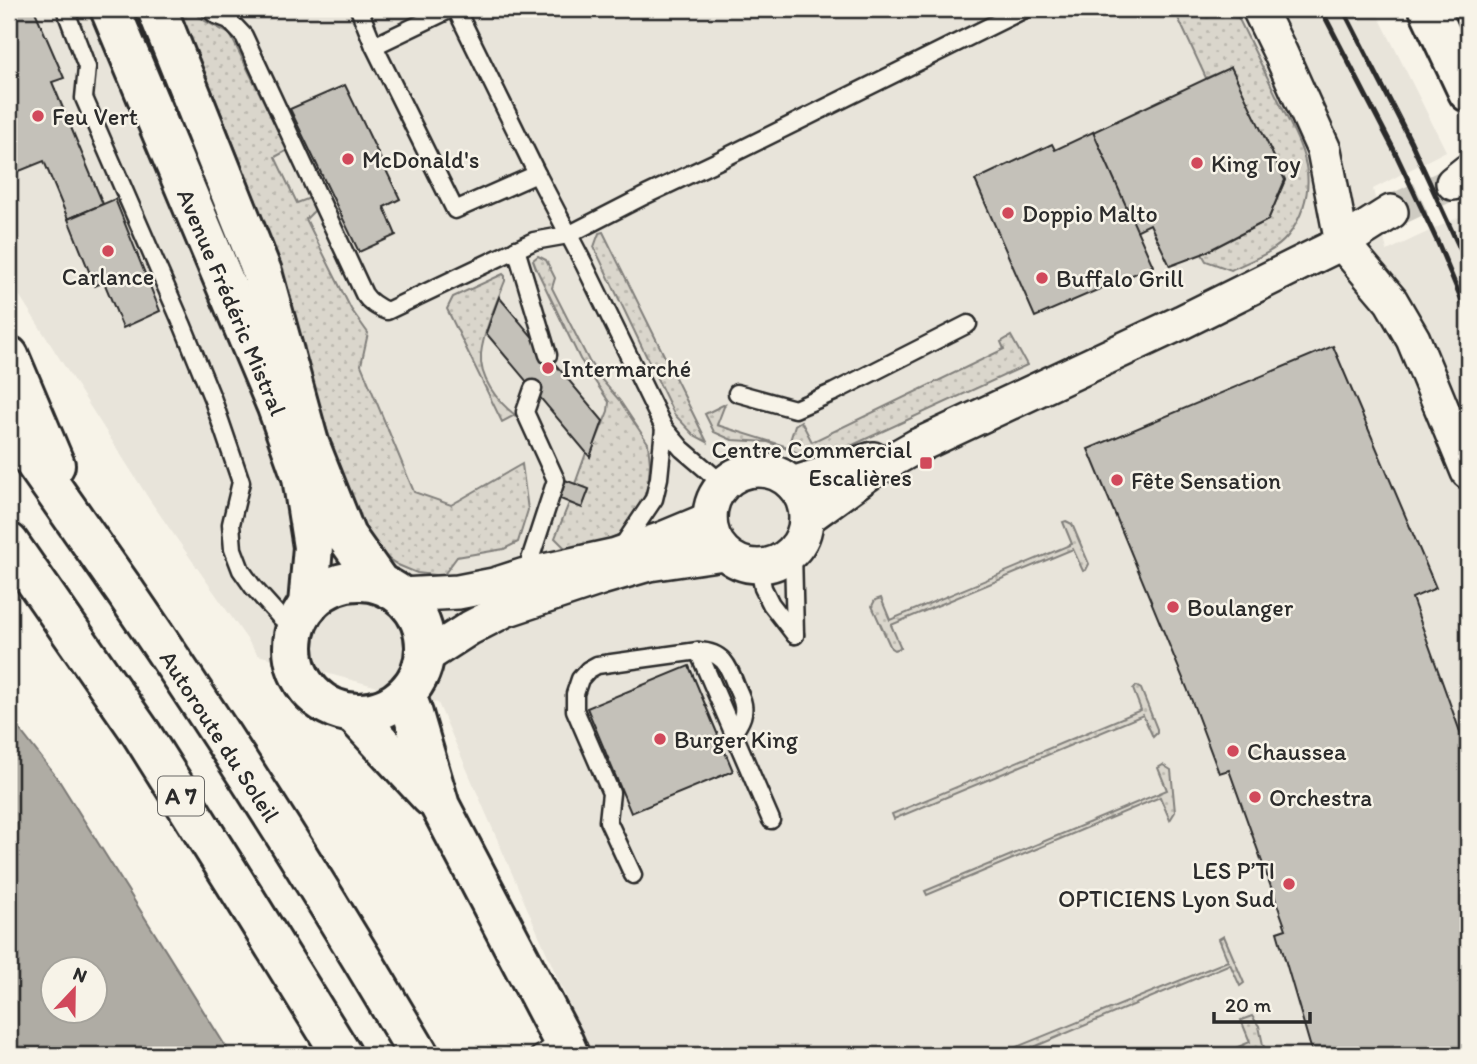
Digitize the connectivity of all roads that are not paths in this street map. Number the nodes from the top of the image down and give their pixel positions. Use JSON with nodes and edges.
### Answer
{"nodes":[{"id":1,"x":65,"y":9,"type":"edge"},
{"id":2,"x":110,"y":9,"type":"edge"},
{"id":3,"x":157,"y":9,"type":"edge"},
{"id":4,"x":209,"y":9,"type":"edge"},
{"id":5,"x":359,"y":9,"type":"edge"},
{"id":6,"x":451,"y":9,"type":"edge"},
{"id":7,"x":456,"y":9,"type":"edge"},
{"id":8,"x":1025,"y":9,"type":"edge"},
{"id":9,"x":1259,"y":9,"type":"edge"},
{"id":10,"x":1429,"y":9,"type":"edge"},
{"id":11,"x":228,"y":15,"type":"edge"},
{"id":12,"x":374,"y":46,"type":"junction"},
{"id":13,"x":1468,"y":92,"type":"edge"},
{"id":14,"x":537,"y":174,"type":"junction"},
{"id":15,"x":1391,"y":212,"type":"tunnel mouth"},
{"id":16,"x":568,"y":235,"type":"junction"},
{"id":17,"x":1342,"y":243,"type":"junction"},
{"id":18,"x":516,"y":249,"type":"junction"},
{"id":19,"x":968,"y":324,"type":"dead end"},
{"id":20,"x":548,"y":355,"type":"dead end"},
{"id":21,"x":9,"y":356,"type":"edge"},
{"id":22,"x":533,"y":389,"type":"dead end"},
{"id":23,"x":737,"y":393,"type":"dead end"},
{"id":24,"x":9,"y":426,"type":"edge"},
{"id":25,"x":664,"y":428,"type":"junction"},
{"id":26,"x":917,"y":446,"type":"junction"},
{"id":27,"x":1468,"y":472,"type":"edge"},
{"id":28,"x":723,"y":484,"type":"junction"},
{"id":29,"x":792,"y":484,"type":"junction"},
{"id":30,"x":807,"y":518,"type":"junction"},
{"id":31,"x":710,"y":519,"type":"junction"},
{"id":32,"x":81,"y":528,"type":"junction"},
{"id":33,"x":9,"y":543,"type":"edge"},
{"id":34,"x":793,"y":552,"type":"junction"},
{"id":35,"x":724,"y":553,"type":"junction"},
{"id":36,"x":616,"y":555,"type":"junction"},
{"id":37,"x":759,"y":567,"type":"junction"},
{"id":38,"x":536,"y":586,"type":"junction"},
{"id":39,"x":390,"y":590,"type":"junction"},
{"id":40,"x":301,"y":618,"type":"junction"},
{"id":41,"x":425,"y":657,"type":"junction"},
{"id":42,"x":406,"y":695,"type":"junction"},
{"id":43,"x":354,"y":713,"type":"junction"},
{"id":44,"x":440,"y":806,"type":"junction"},
{"id":45,"x":771,"y":820,"type":"dead end"},
{"id":46,"x":633,"y":875,"type":"dead end"},
{"id":47,"x":557,"y":1050,"type":"edge"},
{"id":48,"x":342,"y":1055,"type":"edge"},
{"id":49,"x":419,"y":1055,"type":"edge"}],
"edges":[{"from":1,"to":40,"type":"lane"},
{"from":2,"to":40,"type":"main road","name":"Avenue Frédéric Mistral"},
{"from":3,"to":39,"type":"main road","name":"Avenue Frédéric Mistral"},
{"from":4,"to":11,"type":"lane"},
{"from":5,"to":12,"type":"lane"},
{"from":6,"to":12,"type":"lane"},
{"from":7,"to":14,"type":"lane"},
{"from":8,"to":16,"type":"lane"},
{"from":9,"to":17,"type":"street"},
{"from":10,"to":13,"type":"main road"},
{"from":11,"to":18,"type":"lane"},
{"from":12,"to":14,"type":"lane"},
{"from":14,"to":16,"type":"lane"},
{"from":15,"to":17,"type":"street"},
{"from":16,"to":18,"type":"lane"},
{"from":16,"to":25,"type":"lane"},
{"from":17,"to":26,"type":"street"},
{"from":17,"to":27,"type":"street"},
{"from":18,"to":20,"type":"lane"},
{"from":19,"to":23,"type":"lane"},
{"from":21,"to":32,"type":"main road"},
{"from":22,"to":38,"type":"lane"},
{"from":24,"to":32,"type":"main road","name":"Autoroute du Soleil","number":"A 7"},
{"from":25,"to":28,"type":"lane"},
{"from":25,"to":36,"type":"lane"},
{"from":26,"to":29,"type":"street"},
{"from":26,"to":30,"type":"street"},
{"from":28,"to":29,"type":"street"},
{"from":28,"to":31,"type":"street"},
{"from":29,"to":30,"type":"street"},
{"from":30,"to":34,"type":"street"},
{"from":31,"to":35,"type":"street"},
{"from":31,"to":36,"type":"street"},
{"from":32,"to":49,"type":"main road","name":"Autoroute du Soleil","number":"A 7"},
{"from":33,"to":48,"type":"main road","number":"A 7"},
{"from":34,"to":37,"type":"street"},
{"from":34,"to":37,"type":"lane"},
{"from":35,"to":37,"type":"street"},
{"from":35,"to":38,"type":"street"},
{"from":36,"to":38,"type":"street"},
{"from":38,"to":39,"type":"street"},
{"from":38,"to":41,"type":"street"},
{"from":39,"to":40,"type":"main road"},
{"from":39,"to":41,"type":"main road"},
{"from":40,"to":43,"type":"main road"},
{"from":41,"to":42,"type":"main road"},
{"from":42,"to":43,"type":"main road"},
{"from":42,"to":44,"type":"main road"},
{"from":43,"to":44,"type":"main road"},
{"from":44,"to":47,"type":"main road"},
{"from":45,"to":46,"type":"lane"}]}
